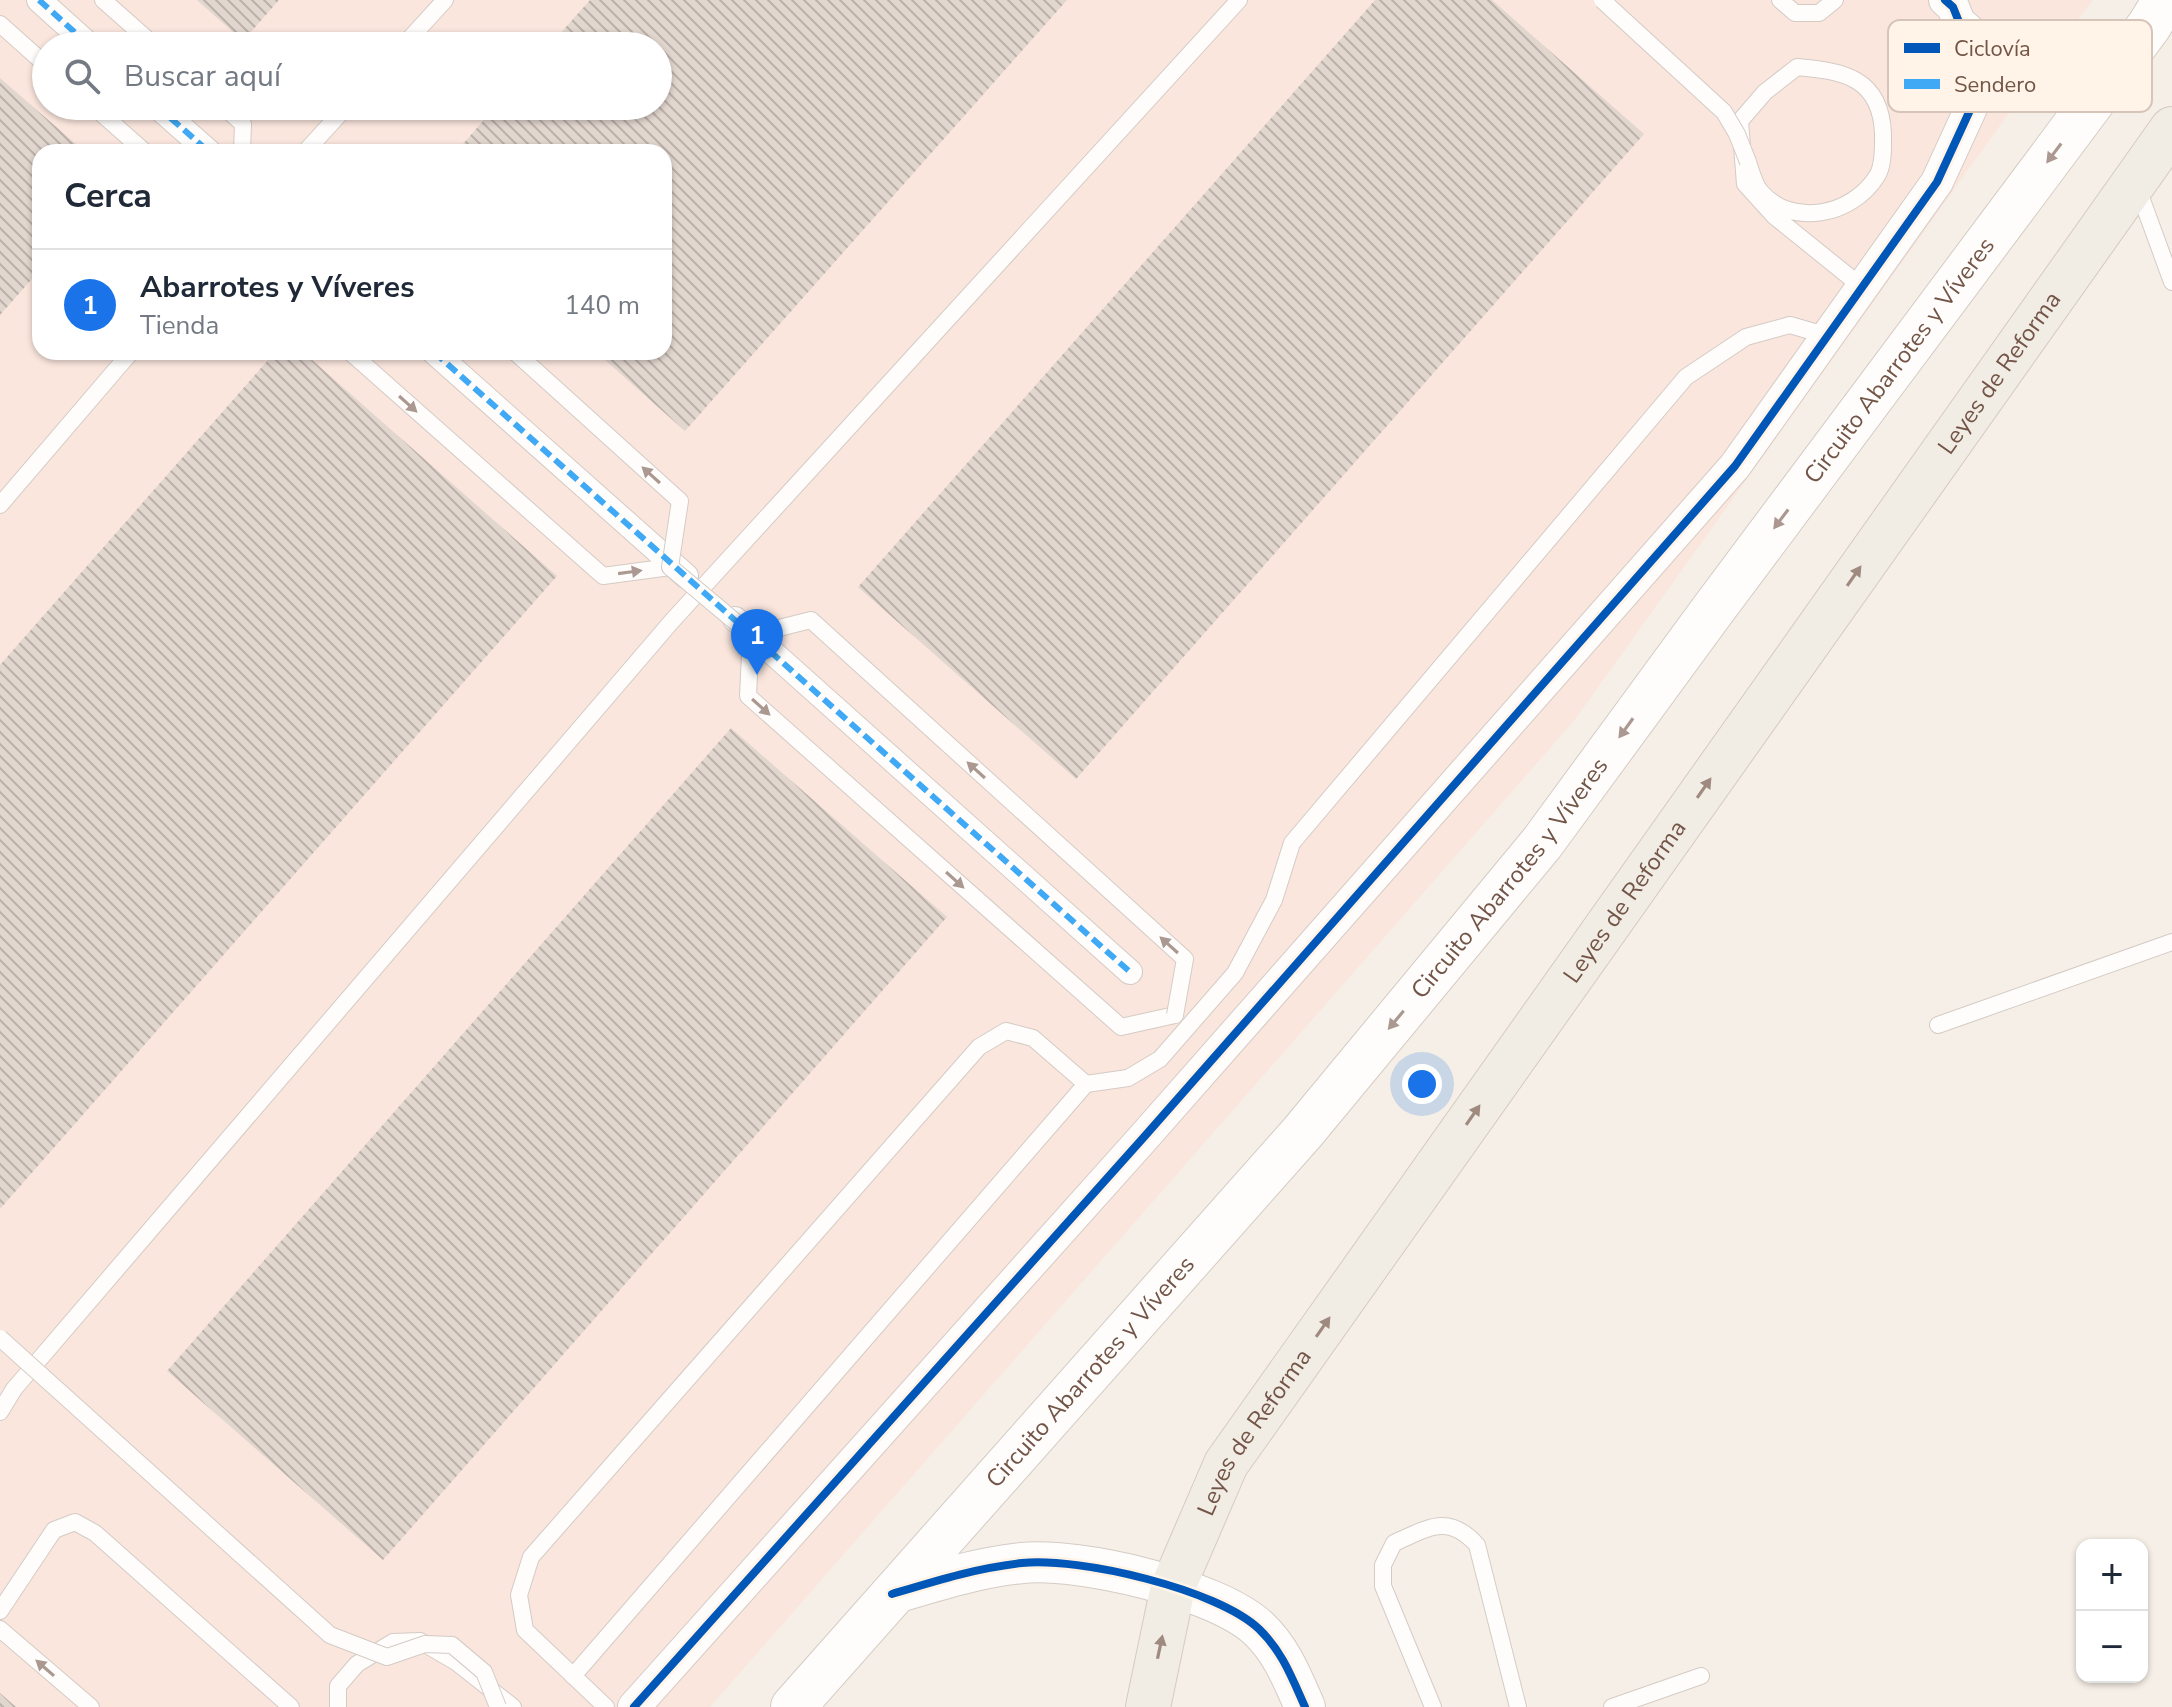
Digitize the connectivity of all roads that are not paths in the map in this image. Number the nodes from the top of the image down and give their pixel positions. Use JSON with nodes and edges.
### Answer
{"nodes":[{"id":1,"x":39,"y":0,"type":"edge"},
{"id":2,"x":103,"y":0,"type":"edge"},
{"id":3,"x":445,"y":0,"type":"edge"},
{"id":4,"x":1239,"y":0,"type":"edge"},
{"id":5,"x":1602,"y":0,"type":"edge"},
{"id":6,"x":1780,"y":0,"type":"edge"},
{"id":7,"x":1835,"y":0,"type":"edge"},
{"id":8,"x":1949,"y":4,"type":"edge"},
{"id":9,"x":1968,"y":20,"type":"edge"},
{"id":10,"x":0,"y":24,"type":"edge"},
{"id":11,"x":74,"y":32,"type":"edge"},
{"id":12,"x":139,"y":32,"type":"edge"},
{"id":13,"x":416,"y":32,"type":"edge"},
{"id":14,"x":32,"y":53,"type":"edge"},
{"id":15,"x":1969,"y":112,"type":"edge"},
{"id":16,"x":2078,"y":112,"type":"edge"},
{"id":17,"x":2084,"y":112,"type":"edge"},
{"id":18,"x":2082,"y":115,"type":"junction"},
{"id":19,"x":109,"y":120,"type":"edge"},
{"id":20,"x":173,"y":120,"type":"edge"},
{"id":21,"x":239,"y":120,"type":"edge"},
{"id":22,"x":334,"y":120,"type":"edge"},
{"id":23,"x":2172,"y":129,"type":"edge"},
{"id":24,"x":136,"y":144,"type":"edge"},
{"id":25,"x":200,"y":144,"type":"edge"},
{"id":26,"x":242,"y":144,"type":"edge"},
{"id":27,"x":312,"y":144,"type":"edge"},
{"id":28,"x":2134,"y":180,"type":"junction"},
{"id":29,"x":2172,"y":282,"type":"edge"},
{"id":30,"x":1862,"y":287,"type":"junction"},
{"id":31,"x":1828,"y":336,"type":"junction"},
{"id":32,"x":124,"y":360,"type":"edge"},
{"id":33,"x":359,"y":360,"type":"edge"},
{"id":34,"x":443,"y":360,"type":"edge"},
{"id":35,"x":524,"y":360,"type":"edge"},
{"id":36,"x":0,"y":505,"type":"edge"},
{"id":37,"x":670,"y":567,"type":"junction"},
{"id":38,"x":701,"y":589,"type":"junction"},
{"id":39,"x":751,"y":635,"type":"junction"},
{"id":40,"x":2172,"y":942,"type":"edge"},
{"id":41,"x":1130,"y":972,"type":"dead end"},
{"id":42,"x":1938,"y":1025,"type":"dead end"},
{"id":43,"x":1086,"y":1084,"type":"junction"},
{"id":44,"x":0,"y":1338,"type":"edge"},
{"id":45,"x":0,"y":1412,"type":"edge"},
{"id":46,"x":1173,"y":1587,"type":"junction"},
{"id":47,"x":892,"y":1594,"type":"junction"},
{"id":48,"x":0,"y":1611,"type":"edge"},
{"id":49,"x":0,"y":1629,"type":"edge"},
{"id":50,"x":573,"y":1676,"type":"junction"},
{"id":51,"x":1701,"y":1676,"type":"dead end"},
{"id":52,"x":91,"y":1707,"type":"edge"},
{"id":53,"x":291,"y":1707,"type":"edge"},
{"id":54,"x":338,"y":1707,"type":"edge"},
{"id":55,"x":498,"y":1707,"type":"edge"},
{"id":56,"x":513,"y":1707,"type":"edge"},
{"id":57,"x":606,"y":1707,"type":"edge"},
{"id":58,"x":634,"y":1707,"type":"edge"},
{"id":59,"x":793,"y":1707,"type":"edge"},
{"id":60,"x":1148,"y":1707,"type":"edge"},
{"id":61,"x":1305,"y":1707,"type":"edge"},
{"id":62,"x":1433,"y":1707,"type":"edge"},
{"id":63,"x":1518,"y":1707,"type":"edge"},
{"id":64,"x":1612,"y":1707,"type":"edge"}],
"edges":[{"from":1,"to":11,"type":"street"},
{"from":2,"to":12,"type":"lane"},
{"from":3,"to":13,"type":"lane"},
{"from":4,"to":38,"type":"lane"},
{"from":5,"to":30,"type":"lane","bridge":true},
{"from":6,"to":7,"type":"lane"},
{"from":8,"to":9,"type":"lane"},
{"from":10,"to":14,"type":"lane"},
{"from":15,"to":30,"type":"street"},
{"from":16,"to":18,"type":"lane"},
{"from":17,"to":18,"type":"main road","name":"Circuito Abarrotes y Víveres"},
{"from":18,"to":47,"type":"main road","name":"Circuito Abarrotes y Víveres","one_way":true},
{"from":19,"to":24,"type":"lane"},
{"from":20,"to":25,"type":"street"},
{"from":21,"to":26,"type":"lane"},
{"from":22,"to":27,"type":"lane"},
{"from":23,"to":28,"type":"main road","name":"Leyes de Reforma"},
{"from":28,"to":29,"type":"lane"},
{"from":46,"to":28,"type":"main road","name":"Leyes de Reforma","one_way":true},
{"from":30,"to":31,"type":"street"},
{"from":31,"to":43,"type":"lane"},
{"from":31,"to":58,"type":"street"},
{"from":32,"to":36,"type":"lane"},
{"from":33,"to":37,"type":"lane","one_way":true},
{"from":34,"to":38,"type":"street"},
{"from":37,"to":35,"type":"lane","one_way":true,"bridge":true},
{"from":37,"to":39,"type":"lane","bridge":true},
{"from":38,"to":41,"type":"street"},
{"from":38,"to":45,"type":"lane"},
{"from":39,"to":39,"type":"lane","one_way":true,"bridge":true},
{"from":40,"to":42,"type":"lane"},
{"from":43,"to":50,"type":"lane"},
{"from":43,"to":50,"type":"lane"},
{"from":44,"to":55,"type":"lane","bridge":true},
{"from":46,"to":47,"type":"street"},
{"from":60,"to":46,"type":"main road","name":"Leyes de Reforma","one_way":true},
{"from":46,"to":61,"type":"street"},
{"from":47,"to":59,"type":"main road","name":"Circuito Abarrotes y Víveres"},
{"from":48,"to":53,"type":"lane"},
{"from":52,"to":49,"type":"lane","one_way":true},
{"from":50,"to":57,"type":"lane"},
{"from":51,"to":64,"type":"lane"},
{"from":54,"to":56,"type":"lane"},
{"from":62,"to":63,"type":"lane"}]}
